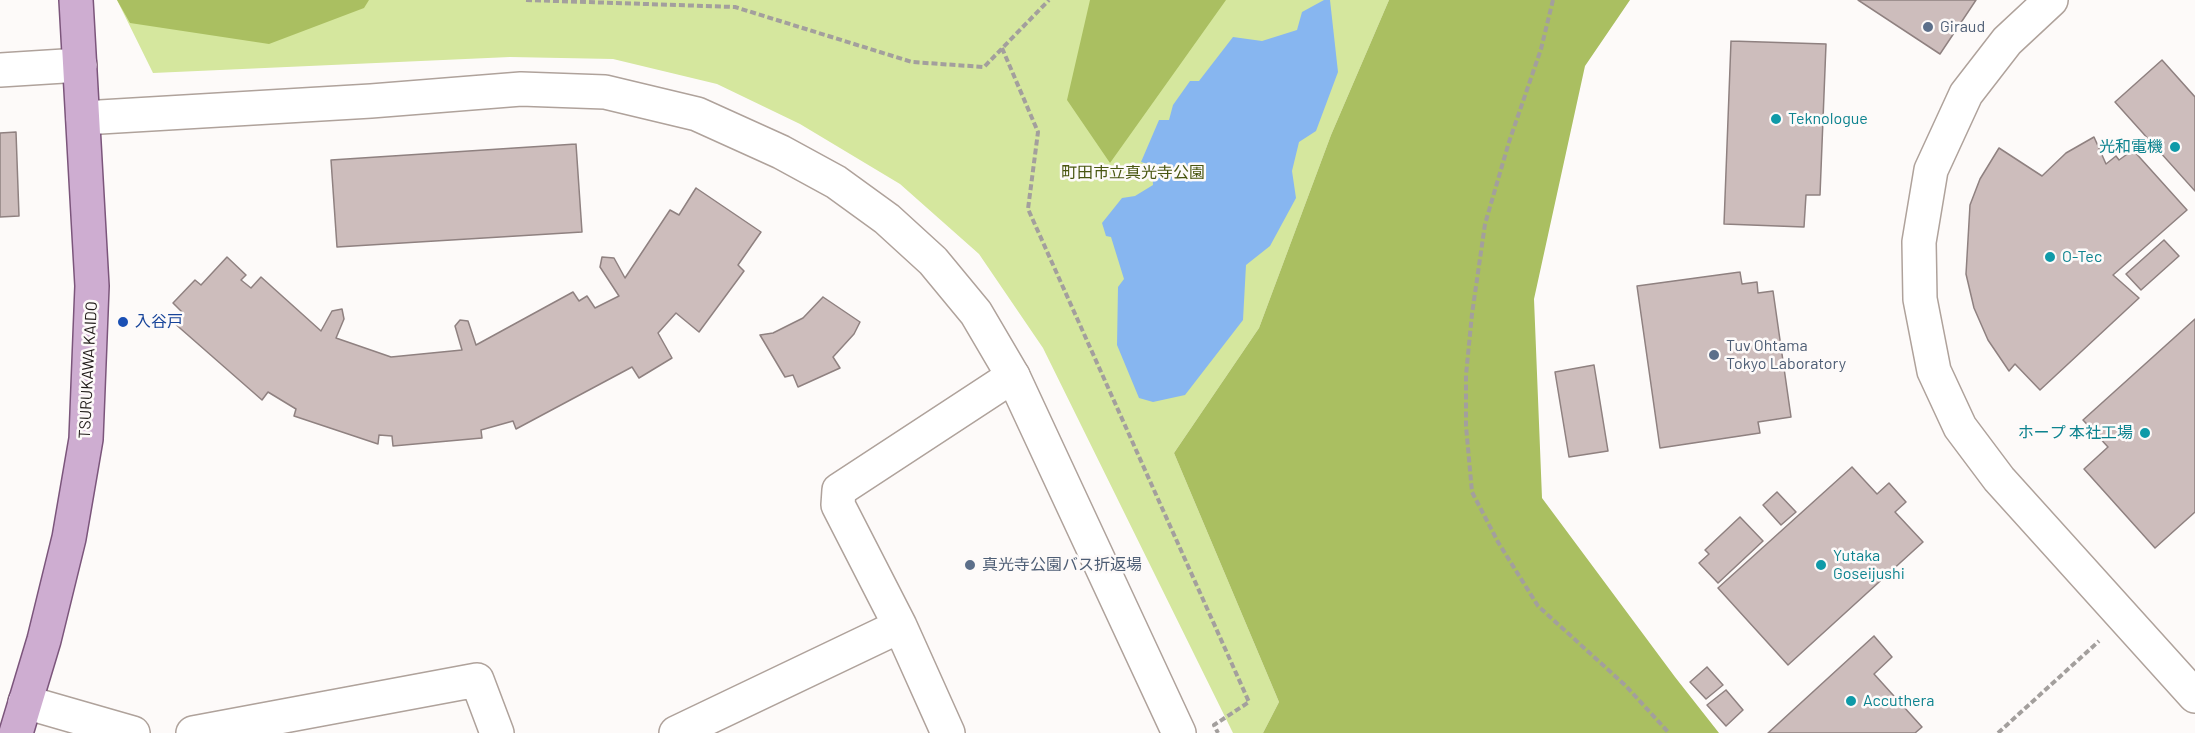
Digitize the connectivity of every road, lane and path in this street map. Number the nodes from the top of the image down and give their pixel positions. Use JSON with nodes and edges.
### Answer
{"nodes":[{"id":1,"x":75,"y":0,"type":"edge"},
{"id":2,"x":526,"y":0,"type":"edge"},
{"id":3,"x":1049,"y":0,"type":"edge"},
{"id":4,"x":1553,"y":0,"type":"edge"},
{"id":5,"x":2051,"y":0,"type":"edge"},
{"id":6,"x":1002,"y":48,"type":"junction"},
{"id":7,"x":80,"y":65,"type":"junction"},
{"id":8,"x":0,"y":70,"type":"edge"},
{"id":9,"x":82,"y":118,"type":"junction"},
{"id":10,"x":1013,"y":376,"type":"junction"},
{"id":11,"x":2124,"y":618,"type":"junction"},
{"id":12,"x":900,"y":626,"type":"junction"},
{"id":13,"x":2195,"y":696,"type":"edge"},
{"id":14,"x":26,"y":702,"type":"junction"},
{"id":15,"x":16,"y":733,"type":"edge"},
{"id":16,"x":134,"y":733,"type":"edge"},
{"id":17,"x":193,"y":733,"type":"edge"},
{"id":18,"x":497,"y":733,"type":"edge"},
{"id":19,"x":676,"y":733,"type":"edge"},
{"id":20,"x":948,"y":733,"type":"edge"},
{"id":21,"x":1179,"y":733,"type":"edge"},
{"id":22,"x":1218,"y":733,"type":"edge"},
{"id":23,"x":1669,"y":733,"type":"edge"},
{"id":24,"x":1998,"y":733,"type":"edge"}],
"edges":[{"from":1,"to":7,"type":"main road","name":"TSURUKAWA KAIDO"},
{"from":2,"to":6,"type":"path"},
{"from":3,"to":6,"type":"path"},
{"from":4,"to":23,"type":"path"},
{"from":5,"to":11,"type":"street"},
{"from":6,"to":22,"type":"path"},
{"from":7,"to":8,"type":"street"},
{"from":7,"to":9,"type":"main road","name":"TSURUKAWA KAIDO"},
{"from":9,"to":10,"type":"street"},
{"from":9,"to":14,"type":"main road","name":"TSURUKAWA KAIDO"},
{"from":10,"to":12,"type":"street"},
{"from":10,"to":21,"type":"street"},
{"from":11,"to":13,"type":"street"},
{"from":11,"to":24,"type":"path"},
{"from":12,"to":19,"type":"street"},
{"from":12,"to":20,"type":"street"},
{"from":14,"to":15,"type":"main road","name":"TSURUKAWA KAIDO"},
{"from":14,"to":16,"type":"street"},
{"from":17,"to":18,"type":"street"}]}
